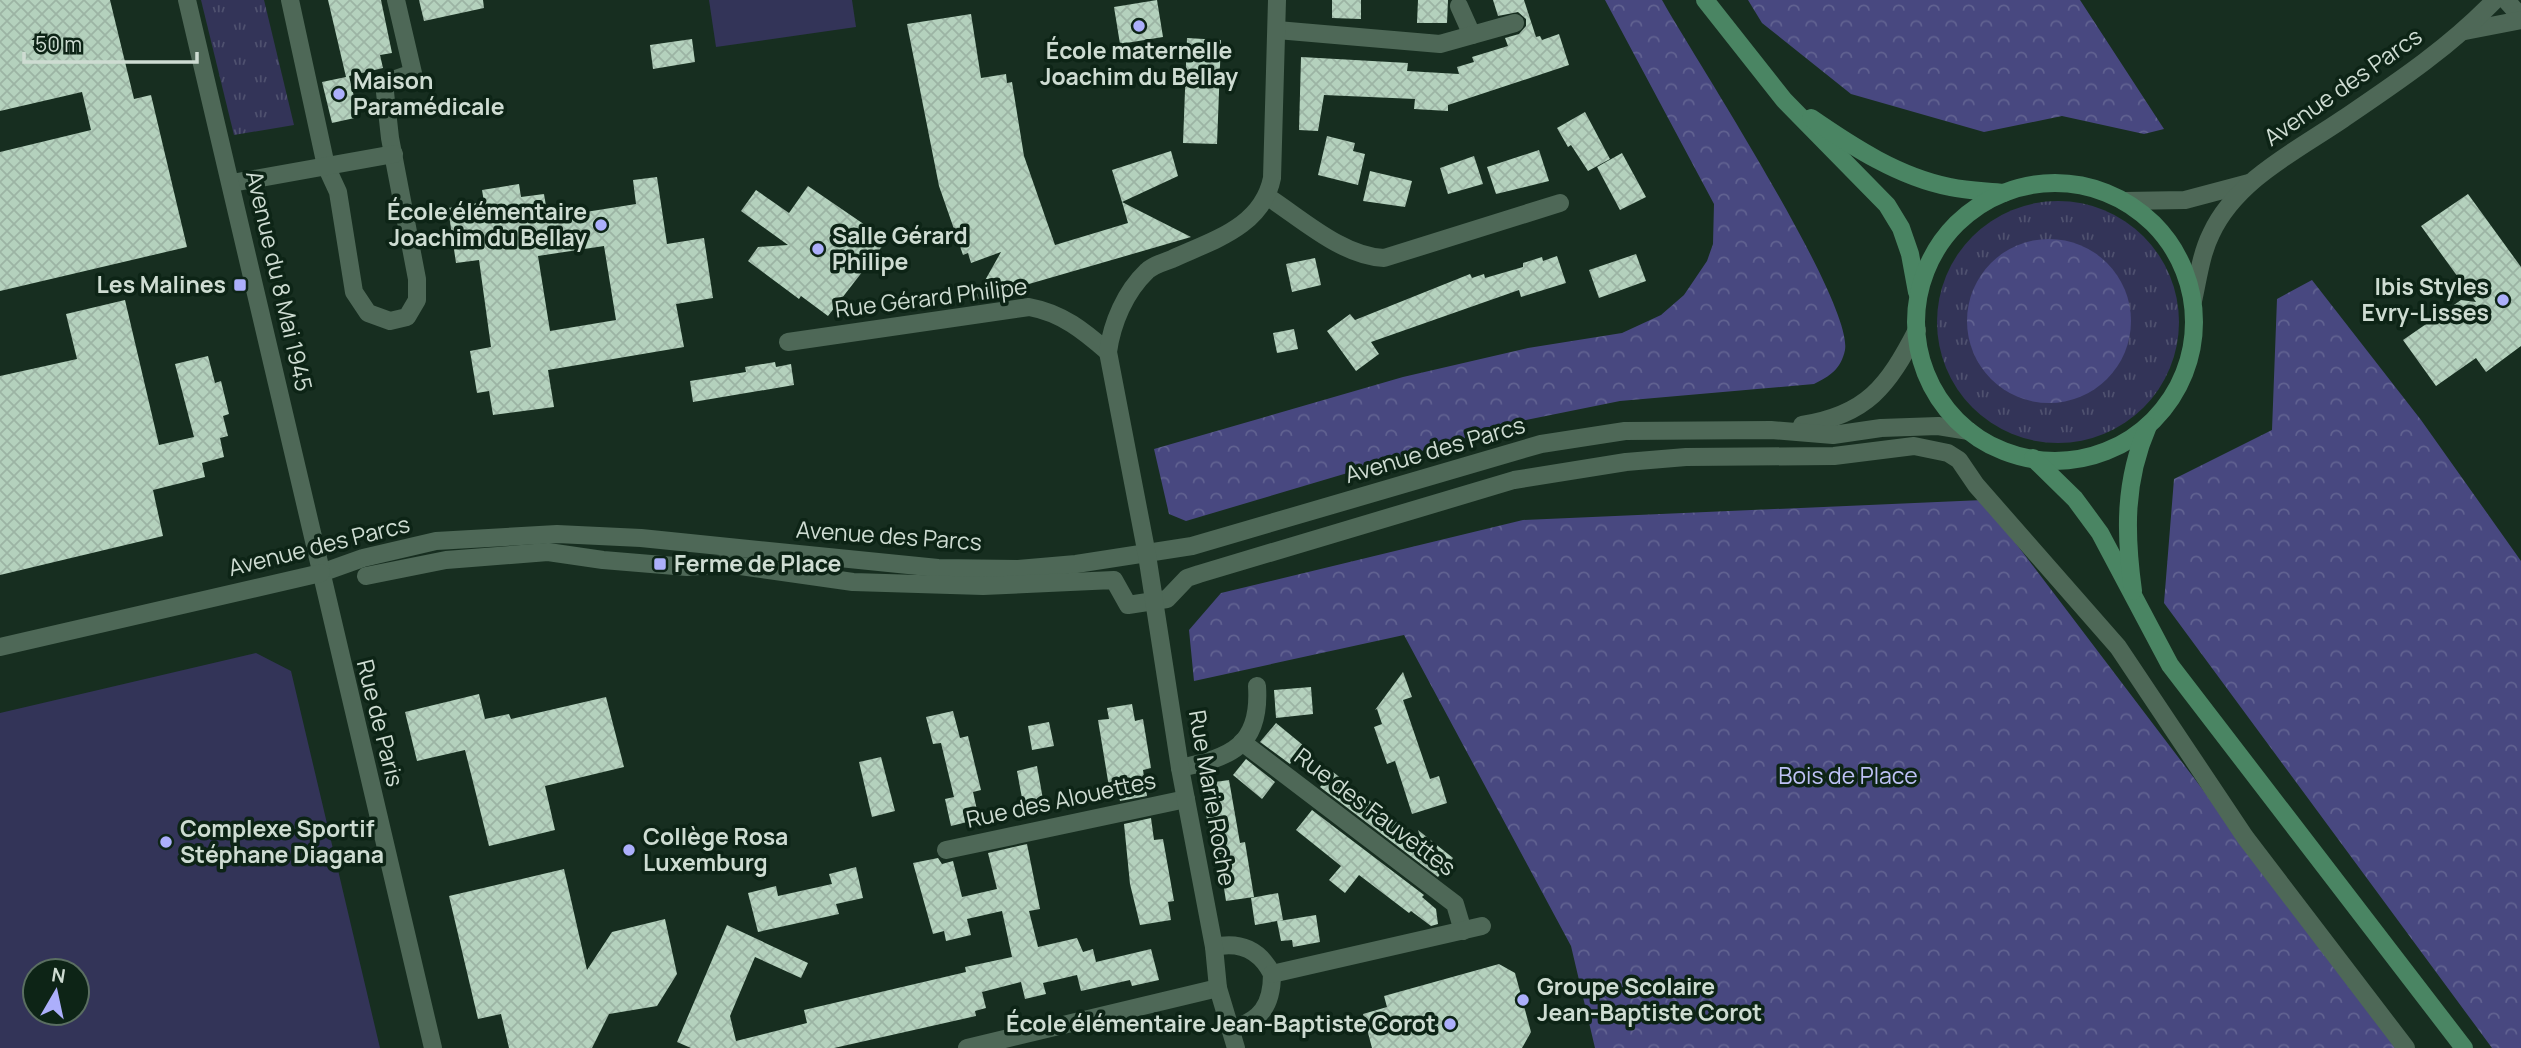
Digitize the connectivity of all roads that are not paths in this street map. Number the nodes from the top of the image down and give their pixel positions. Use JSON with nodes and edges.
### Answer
{"nodes":[{"id":1,"x":187,"y":0,"type":"edge"},
{"id":2,"x":290,"y":0,"type":"edge"},
{"id":3,"x":396,"y":0,"type":"edge"},
{"id":4,"x":1277,"y":0,"type":"edge"},
{"id":5,"x":1705,"y":0,"type":"edge"},
{"id":6,"x":2494,"y":0,"type":"edge"},
{"id":7,"x":2506,"y":0,"type":"edge"},
{"id":8,"x":1459,"y":6,"type":"dead end"},
{"id":9,"x":2521,"y":19,"type":"edge"},
{"id":10,"x":1515,"y":23,"type":"dead end"},
{"id":11,"x":1277,"y":30,"type":"junction"},
{"id":12,"x":2465,"y":31,"type":"junction"},
{"id":13,"x":1472,"y":35,"type":"junction"},
{"id":14,"x":1784,"y":100,"type":"junction"},
{"id":15,"x":394,"y":154,"type":"junction"},
{"id":16,"x":326,"y":166,"type":"junction"},
{"id":17,"x":232,"y":183,"type":"junction"},
{"id":18,"x":2249,"y":183,"type":"junction"},
{"id":19,"x":2004,"y":193,"type":"junction"},
{"id":20,"x":1268,"y":197,"type":"junction"},
{"id":21,"x":2124,"y":201,"type":"junction"},
{"id":22,"x":1560,"y":203,"type":"dead end"},
{"id":23,"x":1919,"y":297,"type":"junction"},
{"id":24,"x":2193,"y":301,"type":"junction"},
{"id":25,"x":1917,"y":330,"type":"junction"},
{"id":26,"x":788,"y":342,"type":"dead end"},
{"id":27,"x":1108,"y":352,"type":"junction"},
{"id":28,"x":2149,"y":424,"type":"junction"},
{"id":29,"x":1771,"y":430,"type":"junction"},
{"id":30,"x":1969,"y":431,"type":"junction"},
{"id":31,"x":2033,"y":458,"type":"junction"},
{"id":32,"x":1147,"y":555,"type":"junction"},
{"id":33,"x":321,"y":573,"type":"junction"},
{"id":34,"x":366,"y":576,"type":"dead end"},
{"id":35,"x":1155,"y":601,"type":"junction"},
{"id":36,"x":2135,"y":605,"type":"junction"},
{"id":37,"x":0,"y":647,"type":"edge"},
{"id":38,"x":1257,"y":686,"type":"dead end"},
{"id":39,"x":1242,"y":742,"type":"junction"},
{"id":40,"x":1180,"y":768,"type":"junction"},
{"id":41,"x":1186,"y":799,"type":"junction"},
{"id":42,"x":946,"y":850,"type":"dead end"},
{"id":43,"x":1482,"y":926,"type":"dead end"},
{"id":44,"x":1463,"y":931,"type":"junction"},
{"id":45,"x":1214,"y":947,"type":"junction"},
{"id":46,"x":1272,"y":974,"type":"junction"},
{"id":47,"x":1218,"y":988,"type":"junction"},
{"id":48,"x":1231,"y":1029,"type":"junction"},
{"id":49,"x":433,"y":1048,"type":"edge"},
{"id":50,"x":967,"y":1048,"type":"edge"},
{"id":51,"x":1236,"y":1048,"type":"edge"},
{"id":52,"x":2406,"y":1048,"type":"edge"},
{"id":53,"x":2464,"y":1048,"type":"edge"}],
"edges":[{"from":1,"to":17,"type":"street","name":"Avenue du 8 Mai 1945"},
{"from":2,"to":16,"type":"street"},
{"from":3,"to":15,"type":"street"},
{"from":4,"to":11,"type":"street"},
{"from":5,"to":14,"type":"main road"},
{"from":6,"to":12,"type":"street","name":"Avenue des Parcs"},
{"from":7,"to":9,"type":"street"},
{"from":8,"to":13,"type":"street"},
{"from":9,"to":12,"type":"street","name":"Avenue des Parcs"},
{"from":10,"to":13,"type":"street"},
{"from":11,"to":13,"type":"street"},
{"from":11,"to":20,"type":"street"},
{"from":12,"to":18,"type":"street","name":"Avenue des Parcs"},
{"from":14,"to":19,"type":"main road"},
{"from":14,"to":23,"type":"main road"},
{"from":15,"to":16,"type":"street"},
{"from":15,"to":16,"type":"street"},
{"from":16,"to":17,"type":"street"},
{"from":17,"to":33,"type":"street","name":"Avenue du 8 Mai 1945"},
{"from":18,"to":21,"type":"street","name":"Avenue des Parcs"},
{"from":18,"to":24,"type":"street","name":"Avenue des Parcs"},
{"from":19,"to":21,"type":"main road"},
{"from":19,"to":23,"type":"main road"},
{"from":20,"to":22,"type":"street"},
{"from":20,"to":27,"type":"street"},
{"from":21,"to":24,"type":"main road"},
{"from":23,"to":25,"type":"main road"},
{"from":24,"to":28,"type":"main road"},
{"from":25,"to":29,"type":"street","name":"Avenue des Parcs"},
{"from":25,"to":30,"type":"main road"},
{"from":26,"to":27,"type":"street","name":"Rue Gérard Philipe"},
{"from":27,"to":32,"type":"street","name":"Rue Marie Roche"},
{"from":28,"to":31,"type":"main road"},
{"from":28,"to":36,"type":"main road"},
{"from":29,"to":30,"type":"street","name":"Avenue des Parcs"},
{"from":29,"to":32,"type":"street","name":"Avenue des Parcs"},
{"from":30,"to":31,"type":"main road"},
{"from":31,"to":36,"type":"main road"},
{"from":32,"to":33,"type":"street","name":"Avenue des Parcs"},
{"from":32,"to":35,"type":"street","name":"Rue Marie Roche"},
{"from":33,"to":37,"type":"street","name":"Avenue des Parcs"},
{"from":33,"to":49,"type":"street","name":"Rue de Paris"},
{"from":34,"to":35,"type":"street"},
{"from":35,"to":40,"type":"street","name":"Rue Marie Roche"},
{"from":35,"to":52,"type":"street"},
{"from":36,"to":53,"type":"main road"},
{"from":38,"to":39,"type":"street"},
{"from":39,"to":40,"type":"street"},
{"from":39,"to":44,"type":"street","name":"Rue des Fauvettes"},
{"from":40,"to":41,"type":"street","name":"Rue Marie Roche"},
{"from":41,"to":42,"type":"street","name":"Rue des Alouettes"},
{"from":41,"to":45,"type":"street","name":"Rue Marie Roche"},
{"from":43,"to":44,"type":"street"},
{"from":44,"to":46,"type":"street"},
{"from":45,"to":46,"type":"street"},
{"from":45,"to":47,"type":"street","name":"Rue Marie Roche"},
{"from":46,"to":48,"type":"street"},
{"from":47,"to":48,"type":"street","name":"Rue Marie Roche"},
{"from":47,"to":50,"type":"street"},
{"from":48,"to":51,"type":"street","name":"Rue Marie Roche"}]}
